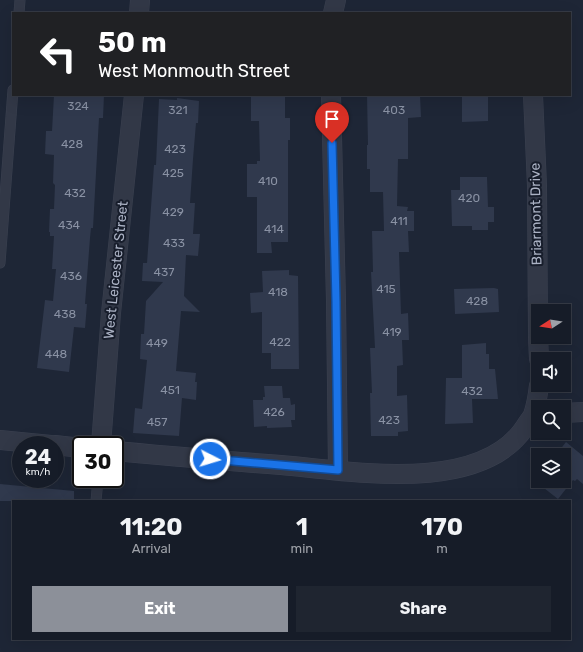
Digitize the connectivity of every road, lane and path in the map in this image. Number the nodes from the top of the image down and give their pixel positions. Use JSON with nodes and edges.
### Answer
{"nodes":[{"id":1,"x":20,"y":0,"type":"edge"},
{"id":2,"x":140,"y":0,"type":"edge"},
{"id":3,"x":336,"y":0,"type":"edge"},
{"id":4,"x":19,"y":12,"type":"edge"},
{"id":5,"x":139,"y":12,"type":"edge"},
{"id":6,"x":333,"y":12,"type":"edge"},
{"id":7,"x":13,"y":96,"type":"edge"},
{"id":8,"x":134,"y":96,"type":"edge"},
{"id":9,"x":330,"y":96,"type":"edge"},
{"id":10,"x":533,"y":96,"type":"edge"},
{"id":11,"x":0,"y":263,"type":"edge"},
{"id":12,"x":538,"y":304,"type":"edge"},
{"id":13,"x":583,"y":412,"type":"edge"},
{"id":14,"x":571,"y":413,"type":"edge"},
{"id":15,"x":531,"y":420,"type":"edge"},
{"id":16,"x":102,"y":436,"type":"edge"},
{"id":17,"x":0,"y":440,"type":"edge"},
{"id":18,"x":12,"y":441,"type":"edge"},
{"id":19,"x":124,"y":452,"type":"edge"},
{"id":20,"x":338,"y":470,"type":"junction"},
{"id":21,"x":97,"y":488,"type":"edge"},
{"id":22,"x":96,"y":500,"type":"edge"}],
"edges":[{"from":1,"to":4,"type":"lane"},
{"from":2,"to":5,"type":"street"},
{"from":3,"to":6,"type":"street"},
{"from":7,"to":11,"type":"lane"},
{"from":8,"to":16,"type":"street","name":"West Leicester Street"},
{"from":9,"to":20,"type":"street"},
{"from":10,"to":12,"type":"street","name":"Briarmont Drive"},
{"from":13,"to":14,"type":"street"},
{"from":15,"to":20,"type":"street"},
{"from":17,"to":18,"type":"street"},
{"from":19,"to":20,"type":"street"},
{"from":21,"to":22,"type":"lane"}]}
